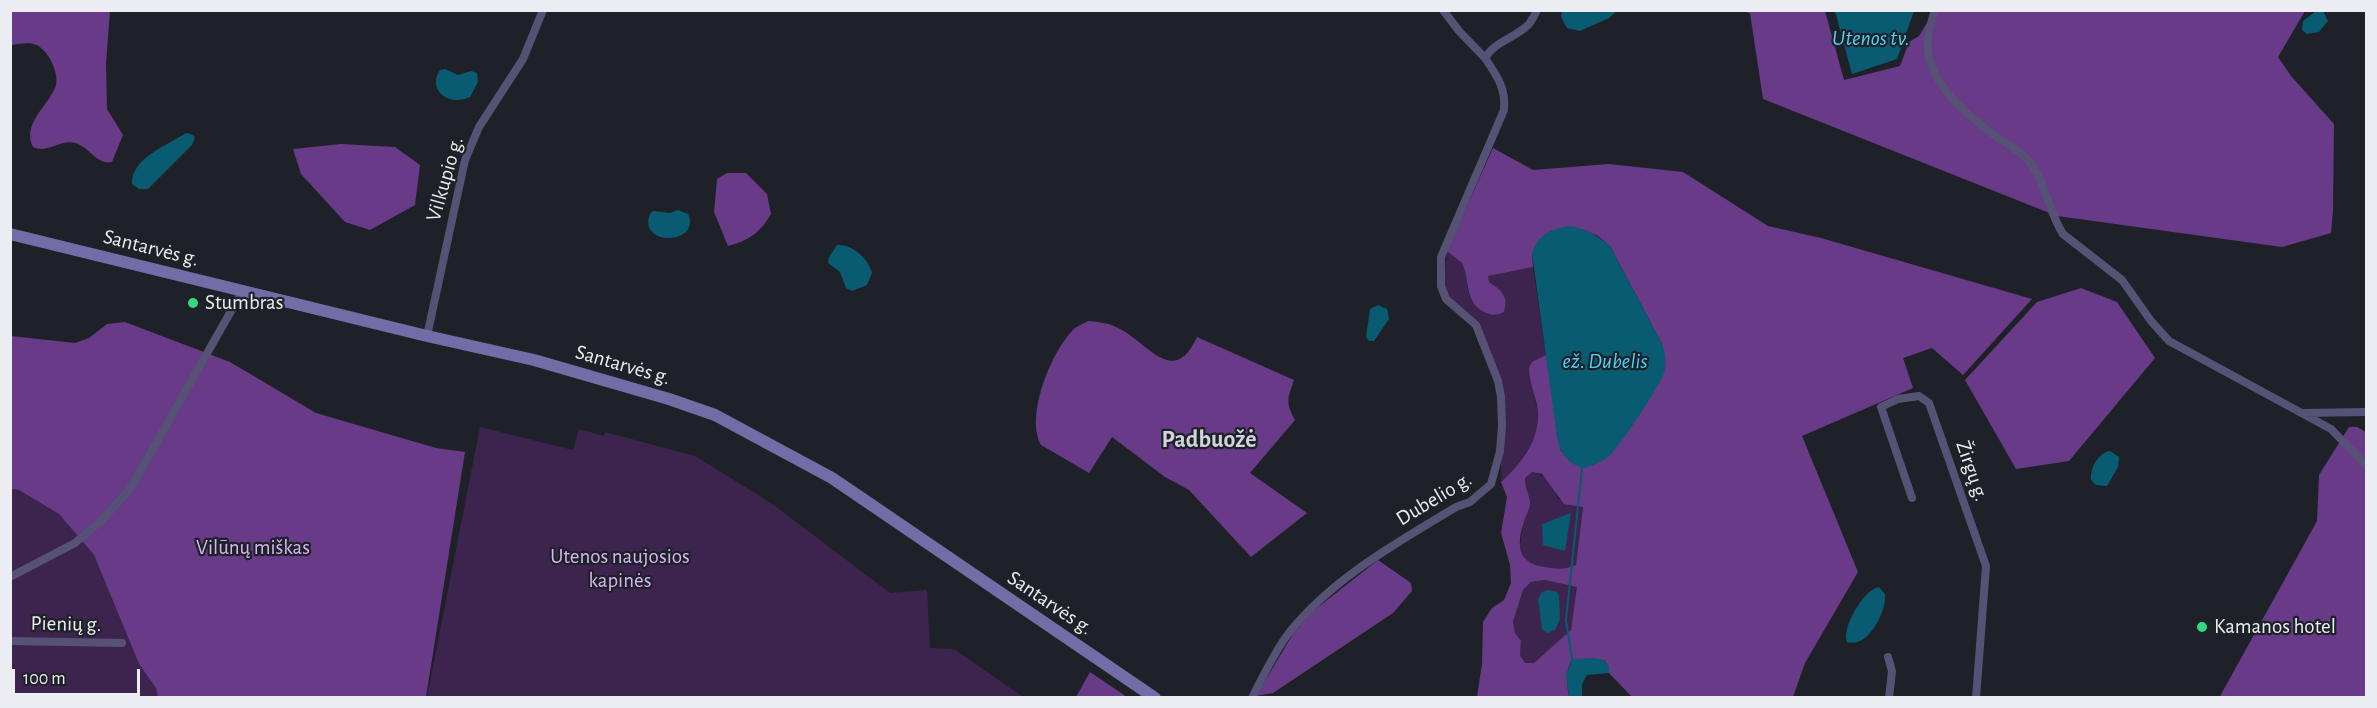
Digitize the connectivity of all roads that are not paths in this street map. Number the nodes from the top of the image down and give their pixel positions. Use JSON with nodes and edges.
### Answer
{"nodes":[{"id":1,"x":543,"y":10,"type":"edge"},
{"id":2,"x":1443,"y":10,"type":"edge"},
{"id":3,"x":1537,"y":10,"type":"edge"},
{"id":4,"x":1935,"y":10,"type":"edge"},
{"id":5,"x":1485,"y":58,"type":"junction"},
{"id":6,"x":10,"y":234,"type":"edge"},
{"id":7,"x":243,"y":290,"type":"junction"},
{"id":8,"x":427,"y":336,"type":"junction"},
{"id":9,"x":2367,"y":411,"type":"edge"},
{"id":10,"x":2302,"y":413,"type":"junction"},
{"id":11,"x":2367,"y":465,"type":"edge"},
{"id":12,"x":1912,"y":498,"type":"dead end"},
{"id":13,"x":10,"y":577,"type":"edge"},
{"id":14,"x":10,"y":641,"type":"edge"},
{"id":15,"x":122,"y":643,"type":"dead end"},
{"id":16,"x":1888,"y":657,"type":"dead end"},
{"id":17,"x":1155,"y":698,"type":"edge"},
{"id":18,"x":1252,"y":698,"type":"edge"},
{"id":19,"x":1889,"y":698,"type":"edge"},
{"id":20,"x":1977,"y":698,"type":"edge"}],
"edges":[{"from":1,"to":8,"type":"street","name":"Vilkupio g."},
{"from":2,"to":5,"type":"street","name":"Dubelio g."},
{"from":3,"to":5,"type":"street"},
{"from":4,"to":10,"type":"street"},
{"from":5,"to":18,"type":"street","name":"Dubelio g."},
{"from":6,"to":7,"type":"main road","name":"Santarvės g."},
{"from":7,"to":8,"type":"main road","name":"Santarvės g."},
{"from":7,"to":13,"type":"street"},
{"from":8,"to":17,"type":"main road","name":"Santarvės g."},
{"from":9,"to":10,"type":"street"},
{"from":10,"to":11,"type":"street"},
{"from":12,"to":20,"type":"street","name":"Žirgų g."},
{"from":14,"to":15,"type":"street","name":"Pienių g."},
{"from":16,"to":19,"type":"street"}]}
